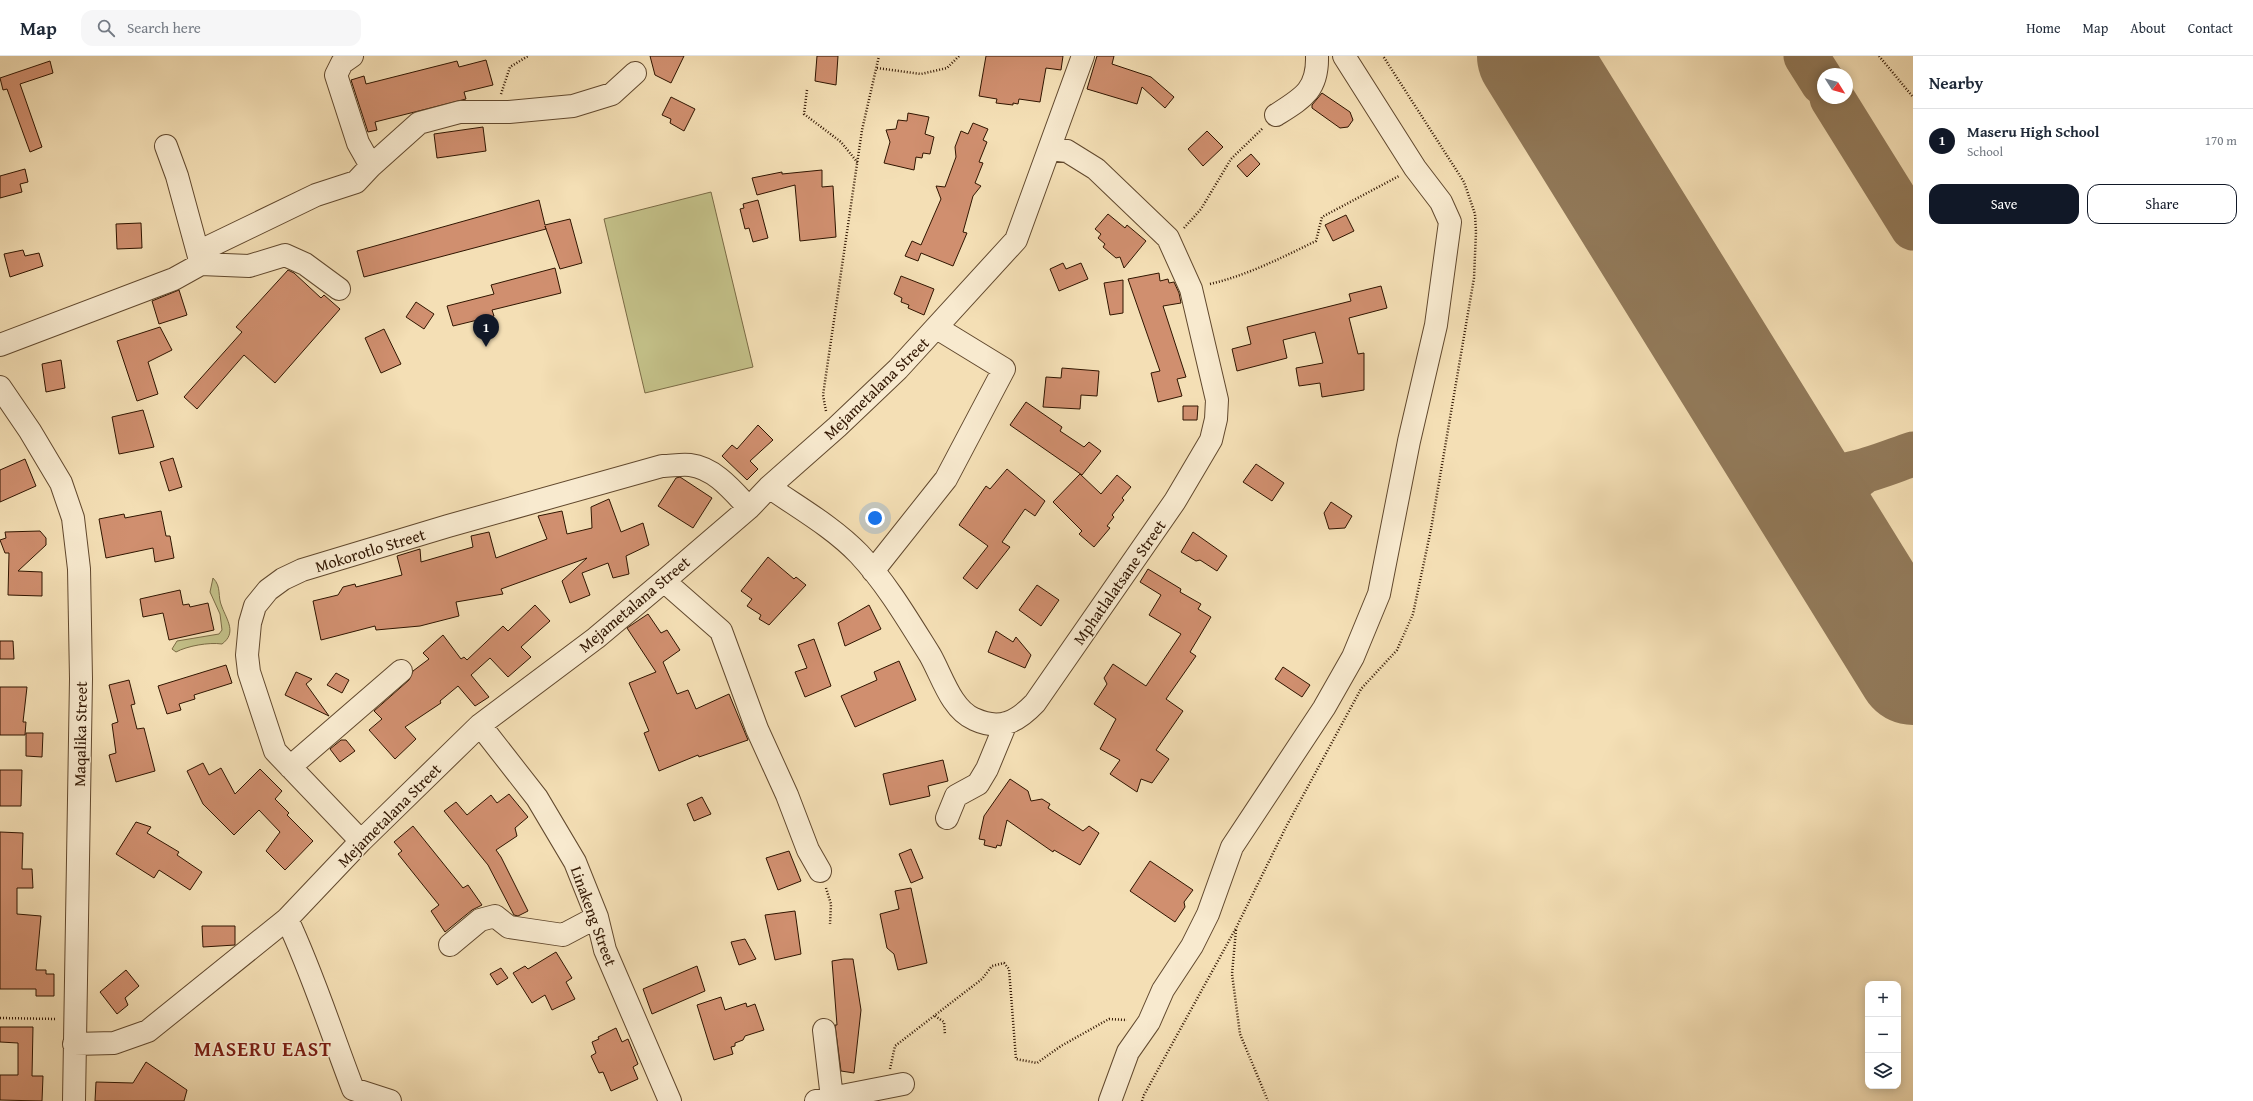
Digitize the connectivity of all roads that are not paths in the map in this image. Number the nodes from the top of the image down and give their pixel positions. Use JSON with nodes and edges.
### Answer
{"nodes":[{"id":1,"x":352,"y":56,"type":"edge"},
{"id":2,"x":1083,"y":56,"type":"edge"},
{"id":3,"x":1317,"y":56,"type":"edge"},
{"id":4,"x":1344,"y":56,"type":"edge"},
{"id":5,"x":635,"y":73,"type":"dead end"},
{"id":6,"x":1276,"y":115,"type":"road end"},
{"id":7,"x":166,"y":146,"type":"dead end"},
{"id":8,"x":1050,"y":148,"type":"junction"},
{"id":9,"x":371,"y":166,"type":"junction"},
{"id":10,"x":200,"y":258,"type":"junction"},
{"id":11,"x":338,"y":288,"type":"dead end"},
{"id":12,"x":937,"y":328,"type":"junction"},
{"id":13,"x":0,"y":345,"type":"edge"},
{"id":14,"x":0,"y":387,"type":"edge"},
{"id":15,"x":769,"y":487,"type":"junction"},
{"id":16,"x":749,"y":508,"type":"junction"},
{"id":17,"x":873,"y":571,"type":"junction"},
{"id":18,"x":664,"y":581,"type":"junction"},
{"id":19,"x":401,"y":671,"type":"dead end"},
{"id":20,"x":1006,"y":723,"type":"junction"},
{"id":21,"x":480,"y":725,"type":"junction"},
{"id":22,"x":290,"y":767,"type":"junction"},
{"id":23,"x":947,"y":818,"type":"dead end"},
{"id":24,"x":361,"y":841,"type":"junction"},
{"id":25,"x":820,"y":871,"type":"road end"},
{"id":26,"x":598,"y":917,"type":"junction"},
{"id":27,"x":287,"y":919,"type":"junction"},
{"id":28,"x":450,"y":945,"type":"dead end"},
{"id":29,"x":824,"y":1030,"type":"dead end"},
{"id":30,"x":74,"y":1044,"type":"junction"},
{"id":31,"x":896,"y":1086,"type":"road end"},
{"id":32,"x":824,"y":1100,"type":"edge"},
{"id":33,"x":74,"y":1101,"type":"edge"},
{"id":34,"x":390,"y":1101,"type":"edge"},
{"id":35,"x":670,"y":1101,"type":"edge"},
{"id":36,"x":1110,"y":1101,"type":"edge"}],
"edges":[{"from":1,"to":9,"type":"street"},
{"from":2,"to":8,"type":"street","name":"Mejametalana Street"},
{"from":3,"to":6,"type":"street"},
{"from":4,"to":36,"type":"street"},
{"from":5,"to":9,"type":"street"},
{"from":7,"to":10,"type":"street"},
{"from":8,"to":12,"type":"street","name":"Mejametalana Street"},
{"from":8,"to":20,"type":"street","name":"Mphatlalatsane Street"},
{"from":9,"to":10,"type":"street"},
{"from":10,"to":11,"type":"street"},
{"from":10,"to":13,"type":"street"},
{"from":12,"to":15,"type":"street","name":"Mejametalana Street"},
{"from":12,"to":17,"type":"street"},
{"from":14,"to":30,"type":"street","name":"Maqalika Street"},
{"from":15,"to":16,"type":"street","name":"Mejametalana Street"},
{"from":15,"to":17,"type":"street","name":"Mphatlalatsane Street"},
{"from":16,"to":18,"type":"street","name":"Mejametalana Street"},
{"from":16,"to":22,"type":"street","name":"Mokorotlo Street"},
{"from":17,"to":20,"type":"street","name":"Mphatlalatsane Street"},
{"from":18,"to":21,"type":"street","name":"Mejametalana Street"},
{"from":18,"to":25,"type":"street"},
{"from":19,"to":22,"type":"street"},
{"from":20,"to":23,"type":"street"},
{"from":21,"to":24,"type":"street","name":"Mejametalana Street"},
{"from":21,"to":26,"type":"street","name":"Linakeng Street"},
{"from":22,"to":24,"type":"street","name":"Mokorotlo Street"},
{"from":24,"to":27,"type":"street","name":"Mejametalana Street"},
{"from":26,"to":28,"type":"street"},
{"from":26,"to":35,"type":"street","name":"Linakeng Street"},
{"from":27,"to":30,"type":"street","name":"Mejametalana Street"},
{"from":27,"to":34,"type":"street"},
{"from":29,"to":32,"type":"street"},
{"from":30,"to":33,"type":"street","name":"Maqalika Street"},
{"from":31,"to":32,"type":"street"}]}
